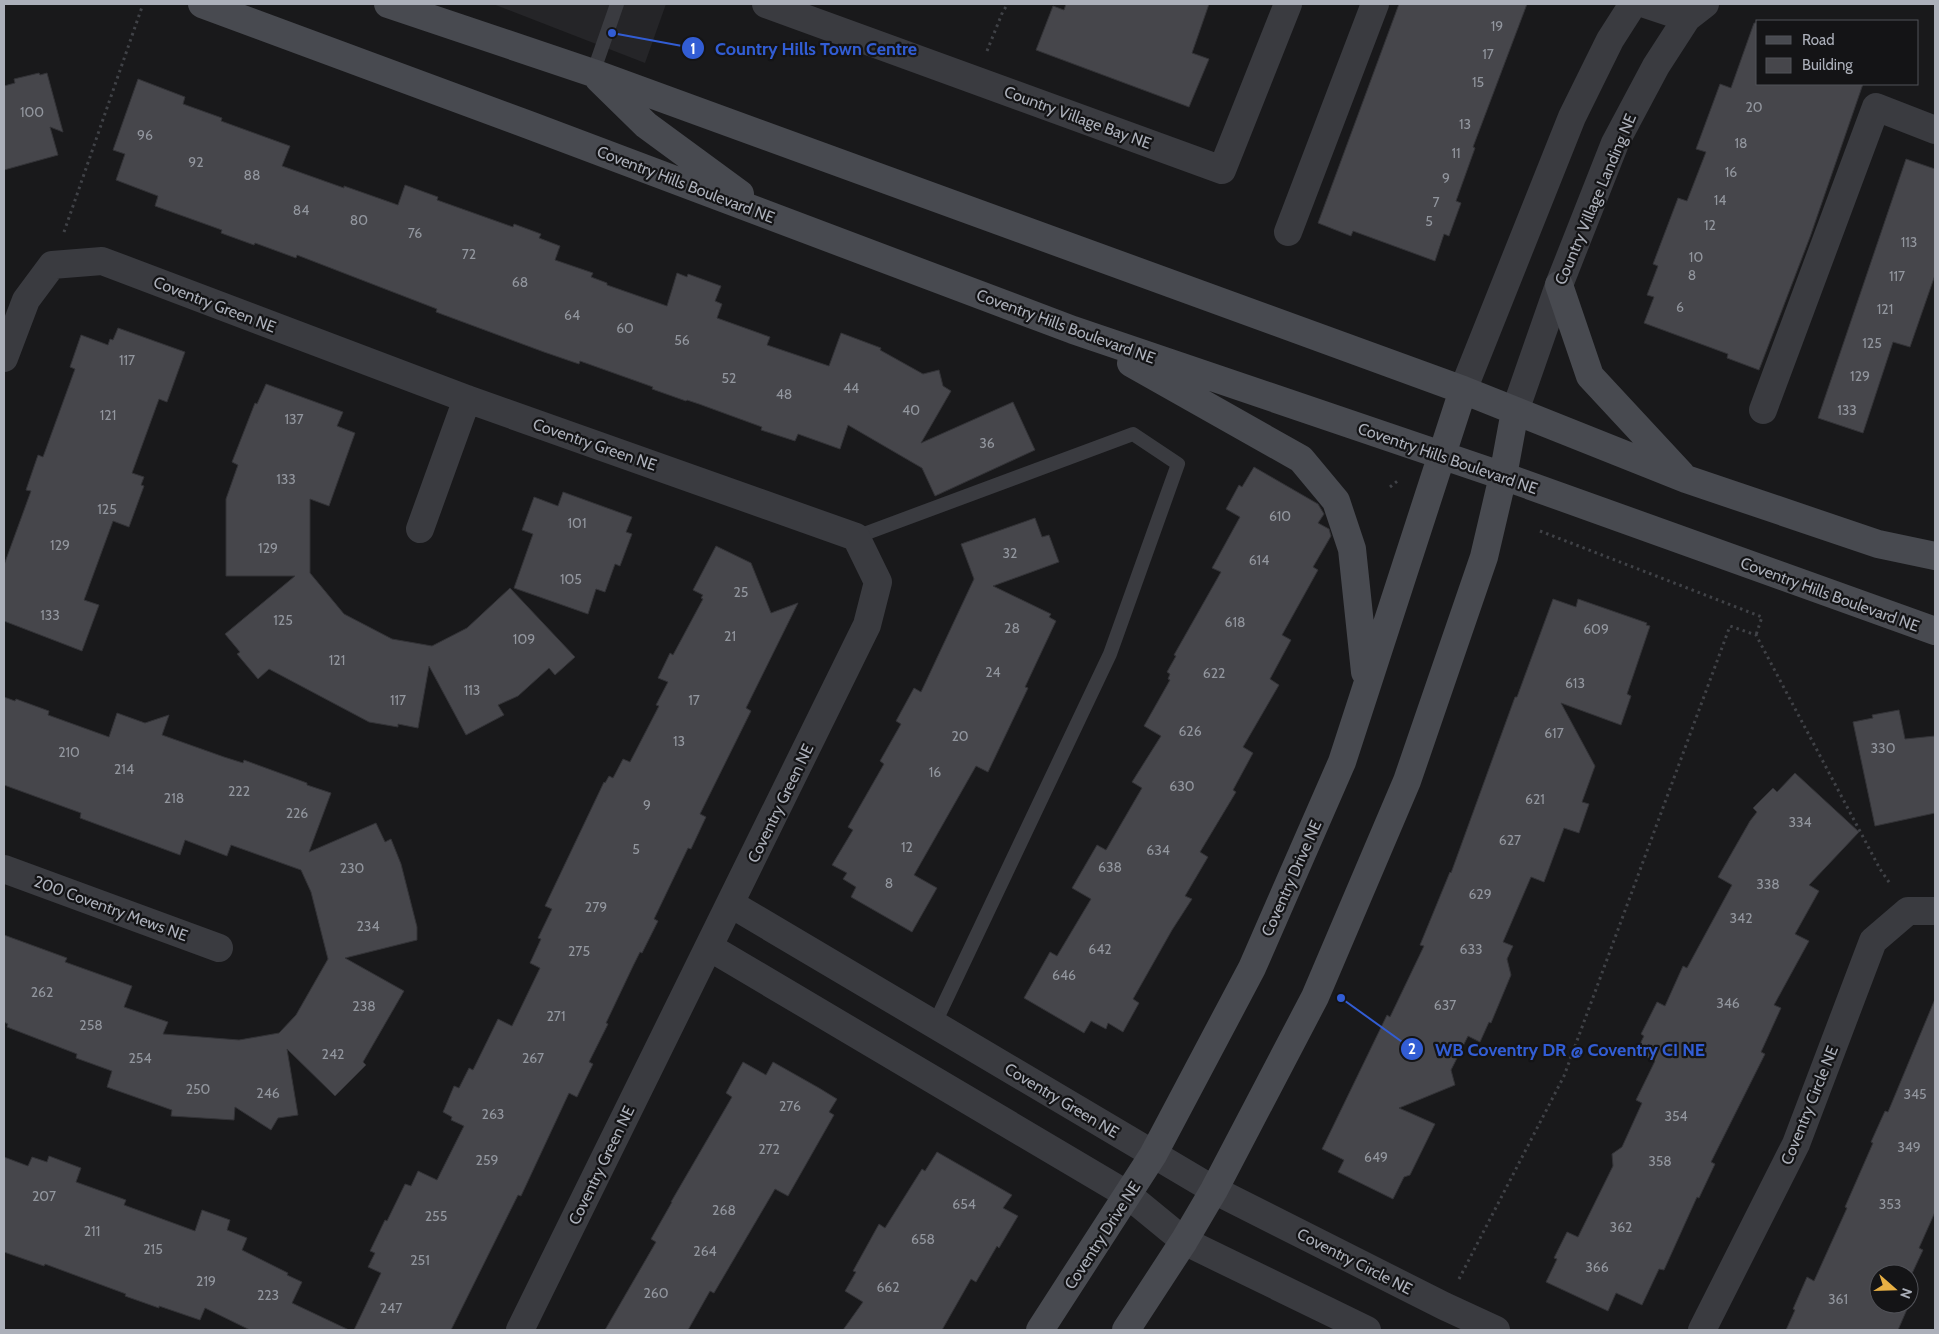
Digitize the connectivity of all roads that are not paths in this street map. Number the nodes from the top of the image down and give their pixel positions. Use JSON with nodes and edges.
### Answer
{"nodes":[{"id":1,"x":202,"y":4,"type":"edge"},
{"id":2,"x":388,"y":4,"type":"edge"},
{"id":3,"x":617,"y":4,"type":"edge"},
{"id":4,"x":766,"y":4,"type":"edge"},
{"id":5,"x":1288,"y":4,"type":"edge"},
{"id":6,"x":1375,"y":4,"type":"edge"},
{"id":7,"x":1633,"y":4,"type":"edge"},
{"id":8,"x":1645,"y":4,"type":"edge"},
{"id":9,"x":1691,"y":8,"type":"edge"},
{"id":10,"x":593,"y":73,"type":"junction"},
{"id":11,"x":1935,"y":130,"type":"edge"},
{"id":12,"x":768,"y":215,"type":"junction"},
{"id":13,"x":1288,"y":232,"type":"dead end"},
{"id":14,"x":1559,"y":285,"type":"junction"},
{"id":15,"x":1073,"y":330,"type":"junction"},
{"id":16,"x":4,"y":358,"type":"edge"},
{"id":17,"x":1463,"y":390,"type":"junction"},
{"id":18,"x":467,"y":399,"type":"junction"},
{"id":19,"x":1763,"y":410,"type":"dead end"},
{"id":20,"x":1515,"y":411,"type":"junction"},
{"id":21,"x":1441,"y":456,"type":"junction"},
{"id":22,"x":1503,"y":476,"type":"junction"},
{"id":23,"x":1686,"y":479,"type":"junction"},
{"id":24,"x":420,"y":529,"type":"dead end"},
{"id":25,"x":856,"y":537,"type":"junction"},
{"id":26,"x":1935,"y":556,"type":"edge"},
{"id":27,"x":1935,"y":631,"type":"edge"},
{"id":28,"x":1366,"y":682,"type":"junction"},
{"id":29,"x":4,"y":869,"type":"edge"},
{"id":30,"x":731,"y":904,"type":"junction"},
{"id":31,"x":1935,"y":911,"type":"edge"},
{"id":32,"x":710,"y":947,"type":"junction"},
{"id":33,"x":219,"y":948,"type":"dead end"},
{"id":34,"x":934,"y":1024,"type":"junction"},
{"id":35,"x":1154,"y":1154,"type":"junction"},
{"id":36,"x":1214,"y":1190,"type":"junction"},
{"id":37,"x":1128,"y":1195,"type":"junction"},
{"id":38,"x":1184,"y":1241,"type":"junction"},
{"id":39,"x":520,"y":1330,"type":"edge"},
{"id":40,"x":1040,"y":1330,"type":"edge"},
{"id":41,"x":1126,"y":1330,"type":"edge"},
{"id":42,"x":1367,"y":1330,"type":"edge"},
{"id":43,"x":1496,"y":1330,"type":"edge"},
{"id":44,"x":1702,"y":1330,"type":"edge"}],
"edges":[{"from":1,"to":12,"type":"street","name":"Coventry Hills Boulevard NE"},
{"from":2,"to":10,"type":"street"},
{"from":3,"to":10,"type":"lane"},
{"from":4,"to":5,"type":"street","name":"Country Village Bay NE"},
{"from":6,"to":13,"type":"street"},
{"from":7,"to":17,"type":"street"},
{"from":8,"to":9,"type":"street"},
{"from":9,"to":14,"type":"street","name":"Country Village Landing NE"},
{"from":10,"to":12,"type":"street"},
{"from":10,"to":17,"type":"street"},
{"from":11,"to":19,"type":"street"},
{"from":12,"to":15,"type":"street","name":"Coventry Hills Boulevard NE"},
{"from":14,"to":20,"type":"street","name":"Country Village Landing NE"},
{"from":14,"to":23,"type":"street"},
{"from":15,"to":21,"type":"street","name":"Coventry Hills Boulevard NE"},
{"from":15,"to":28,"type":"street"},
{"from":16,"to":18,"type":"street","name":"Coventry Green NE"},
{"from":17,"to":20,"type":"street"},
{"from":17,"to":21,"type":"street","name":"Coventry Drive NE"},
{"from":18,"to":24,"type":"street"},
{"from":18,"to":25,"type":"street","name":"Coventry Green NE"},
{"from":20,"to":22,"type":"street"},
{"from":20,"to":23,"type":"street"},
{"from":21,"to":22,"type":"street","name":"Coventry Hills Boulevard NE"},
{"from":21,"to":28,"type":"street","name":"Coventry Drive NE"},
{"from":22,"to":27,"type":"street","name":"Coventry Hills Boulevard NE"},
{"from":22,"to":36,"type":"street"},
{"from":23,"to":26,"type":"street"},
{"from":25,"to":30,"type":"street","name":"Coventry Green NE"},
{"from":25,"to":34,"type":"lane"},
{"from":28,"to":35,"type":"street","name":"Coventry Drive NE"},
{"from":29,"to":33,"type":"street","name":"200 Coventry Mews NE"},
{"from":30,"to":32,"type":"street","name":"Coventry Green NE"},
{"from":30,"to":34,"type":"street","name":"Coventry Green NE"},
{"from":31,"to":44,"type":"street","name":"Coventry Circle NE"},
{"from":32,"to":37,"type":"street"},
{"from":32,"to":39,"type":"street","name":"Coventry Green NE"},
{"from":34,"to":35,"type":"street","name":"Coventry Green NE"},
{"from":35,"to":36,"type":"street","name":"Coventry Green NE"},
{"from":35,"to":37,"type":"street","name":"Coventry Drive NE"},
{"from":36,"to":38,"type":"street"},
{"from":36,"to":43,"type":"street","name":"Coventry Circle NE"},
{"from":37,"to":38,"type":"street"},
{"from":37,"to":40,"type":"street","name":"Coventry Drive NE"},
{"from":38,"to":41,"type":"street"},
{"from":38,"to":42,"type":"street"}]}
